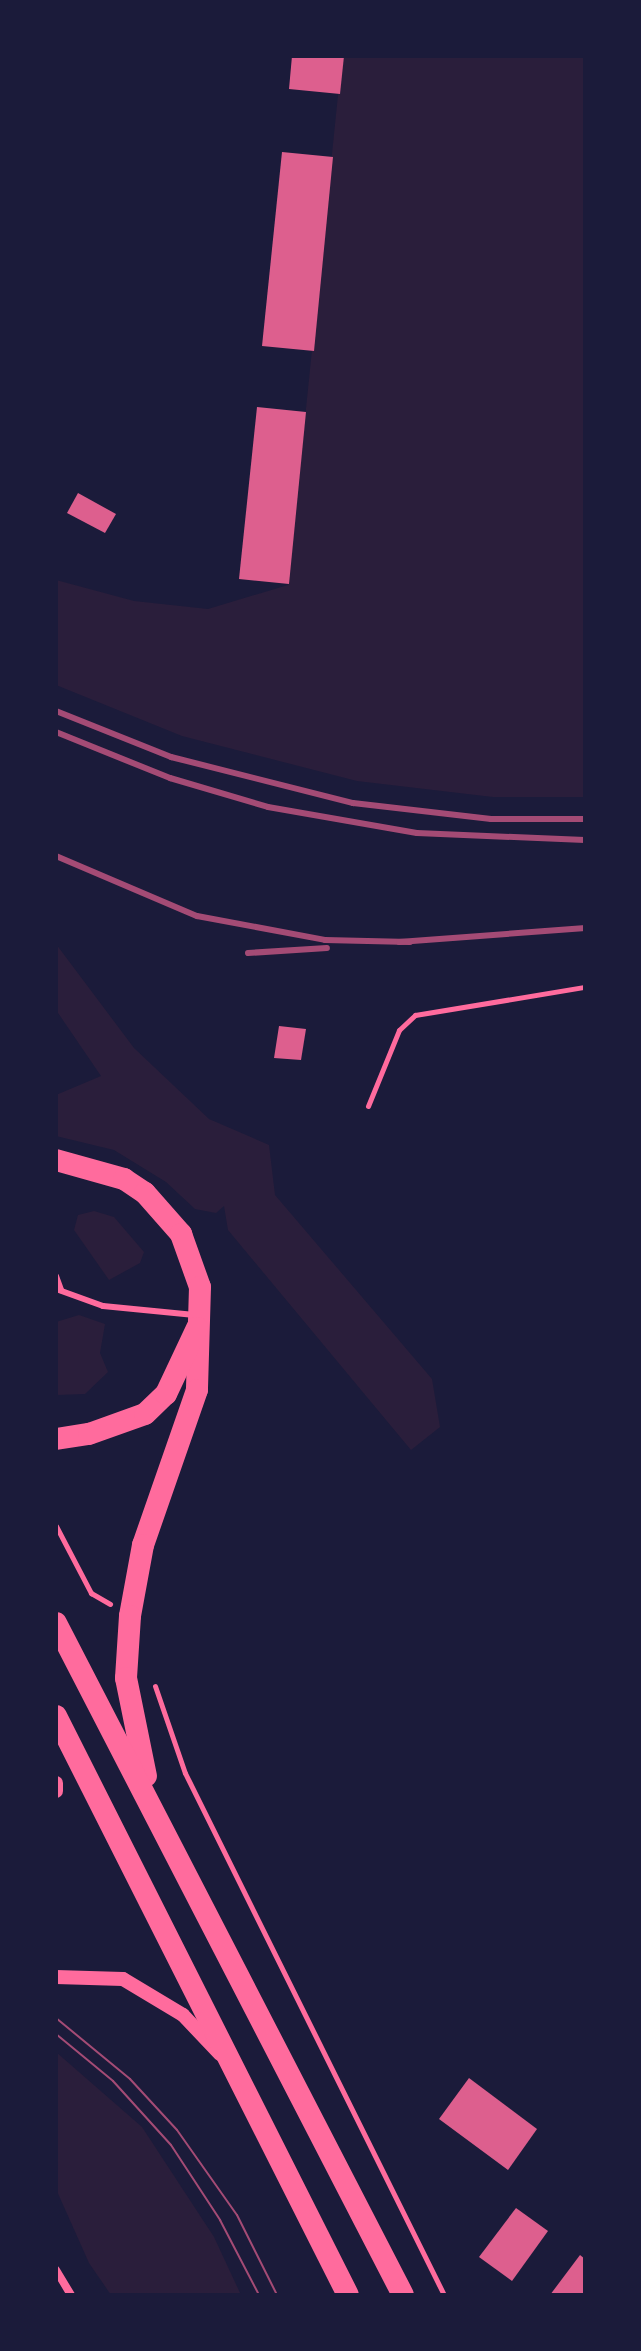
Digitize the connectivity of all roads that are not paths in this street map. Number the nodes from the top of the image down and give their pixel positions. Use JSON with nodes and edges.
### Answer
{"nodes":[{"id":1,"x":63,"y":1162,"type":"edge"},
{"id":2,"x":56,"y":1276,"type":"edge"},
{"id":3,"x":58,"y":1290,"type":"edge"},
{"id":4,"x":202,"y":1316,"type":"junction"},
{"id":5,"x":56,"y":1439,"type":"edge"},
{"id":6,"x":56,"y":1623,"type":"edge"},
{"id":7,"x":56,"y":1716,"type":"edge"},
{"id":8,"x":56,"y":1783,"type":"edge"},
{"id":9,"x":56,"y":1791,"type":"edge"},
{"id":10,"x":150,"y":1797,"type":"junction"},
{"id":11,"x":56,"y":1977,"type":"edge"},
{"id":12,"x":244,"y":2081,"type":"junction"},
{"id":13,"x":56,"y":2270,"type":"edge"},
{"id":14,"x":71,"y":2295,"type":"edge"},
{"id":15,"x":348,"y":2295,"type":"edge"},
{"id":16,"x":403,"y":2295,"type":"edge"}],
"edges":[{"from":1,"to":4,"type":"highway"},
{"from":2,"to":3,"type":"lane"},
{"from":3,"to":4,"type":"lane"},
{"from":4,"to":5,"type":"highway"},
{"from":4,"to":10,"type":"highway"},
{"from":6,"to":10,"type":"highway"},
{"from":7,"to":12,"type":"highway"},
{"from":8,"to":9,"type":"street"},
{"from":10,"to":16,"type":"highway"},
{"from":11,"to":12,"type":"street"},
{"from":12,"to":15,"type":"highway"},
{"from":13,"to":14,"type":"street"}]}
